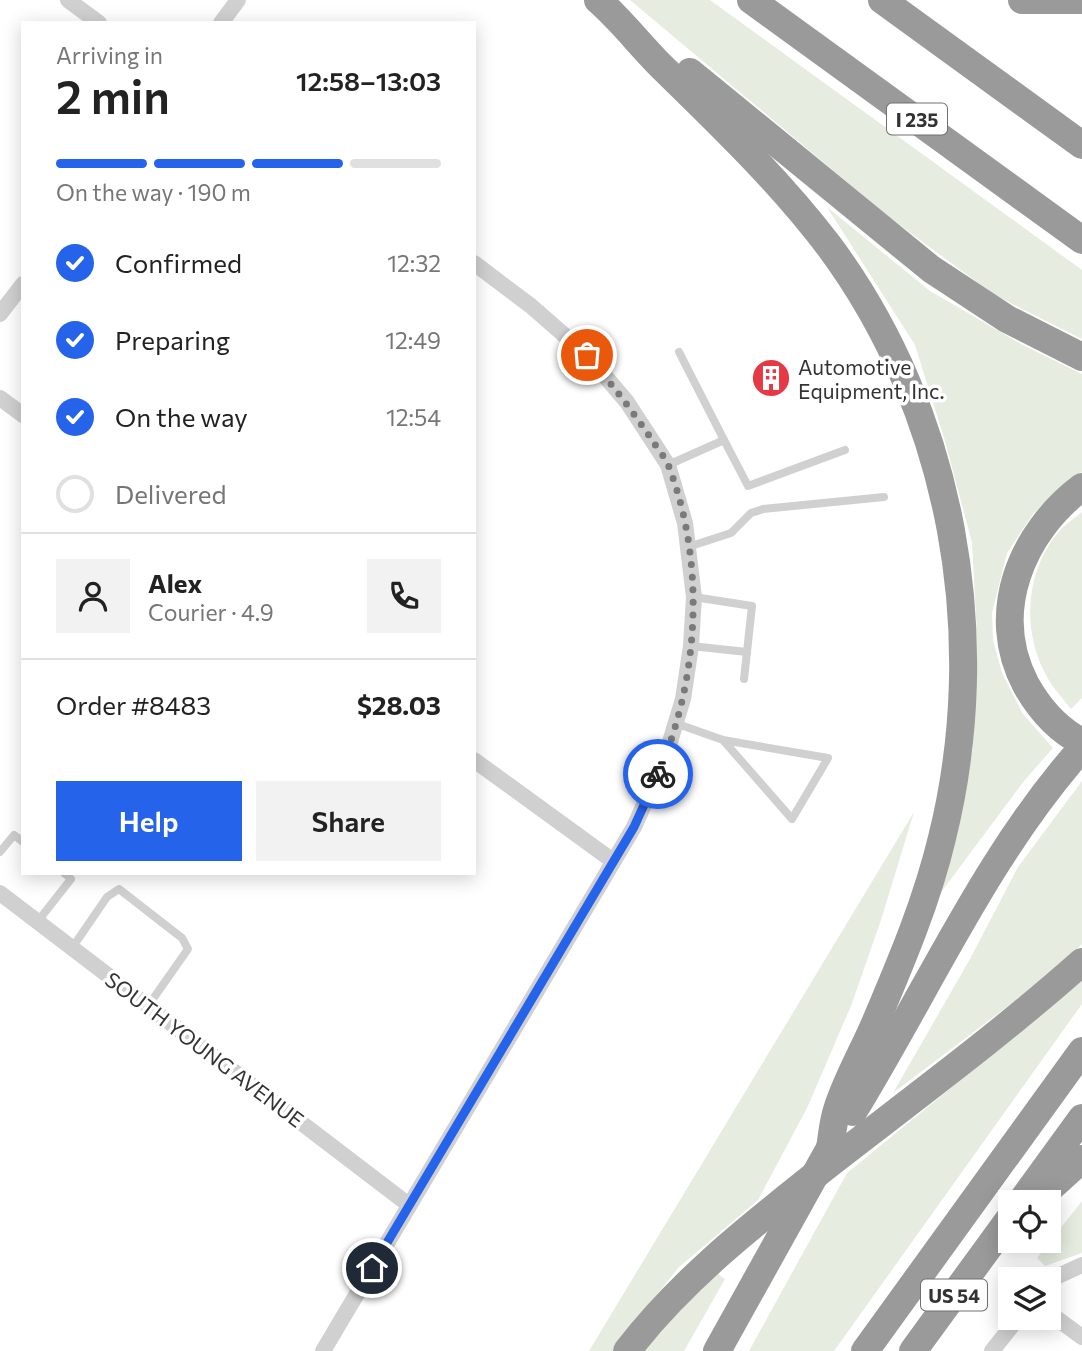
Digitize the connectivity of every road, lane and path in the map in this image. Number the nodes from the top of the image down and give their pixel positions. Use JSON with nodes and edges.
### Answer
{"nodes":[{"id":1,"x":68,"y":0,"type":"edge"},
{"id":2,"x":238,"y":0,"type":"edge"},
{"id":3,"x":751,"y":0,"type":"edge"},
{"id":4,"x":882,"y":0,"type":"edge"},
{"id":5,"x":1022,"y":0,"type":"edge"},
{"id":6,"x":1081,"y":0,"type":"edge"},
{"id":7,"x":604,"y":5,"type":"edge"},
{"id":8,"x":97,"y":21,"type":"edge"},
{"id":9,"x":222,"y":21,"type":"edge"},
{"id":10,"x":1082,"y":145,"type":"edge"},
{"id":11,"x":1082,"y":240,"type":"edge"},
{"id":12,"x":476,"y":265,"type":"edge"},
{"id":13,"x":21,"y":287,"type":"edge"},
{"id":14,"x":0,"y":314,"type":"edge"},
{"id":15,"x":680,"y":352,"type":"dead end"},
{"id":16,"x":1082,"y":357,"type":"edge"},
{"id":17,"x":0,"y":398,"type":"edge"},
{"id":18,"x":21,"y":414,"type":"edge"},
{"id":19,"x":723,"y":440,"type":"junction"},
{"id":20,"x":845,"y":450,"type":"dead end"},
{"id":21,"x":668,"y":465,"type":"junction"},
{"id":22,"x":1082,"y":487,"type":"edge"},
{"id":23,"x":884,"y":497,"type":"dead end"},
{"id":24,"x":688,"y":547,"type":"junction"},
{"id":25,"x":694,"y":597,"type":"junction"},
{"id":26,"x":691,"y":646,"type":"junction"},
{"id":27,"x":747,"y":652,"type":"junction"},
{"id":28,"x":744,"y":679,"type":"dead end"},
{"id":29,"x":675,"y":723,"type":"junction"},
{"id":30,"x":723,"y":740,"type":"junction"},
{"id":31,"x":1082,"y":742,"type":"edge"},
{"id":32,"x":1082,"y":748,"type":"edge"},
{"id":33,"x":476,"y":761,"type":"edge"},
{"id":34,"x":21,"y":840,"type":"edge"},
{"id":35,"x":0,"y":852,"type":"edge"},
{"id":36,"x":613,"y":861,"type":"junction"},
{"id":37,"x":66,"y":875,"type":"edge"},
{"id":38,"x":0,"y":892,"type":"edge"},
{"id":39,"x":38,"y":921,"type":"junction"},
{"id":40,"x":72,"y":948,"type":"junction"},
{"id":41,"x":1082,"y":962,"type":"edge"},
{"id":42,"x":148,"y":1006,"type":"junction"},
{"id":43,"x":1082,"y":1051,"type":"edge"},
{"id":44,"x":1082,"y":1118,"type":"edge"},
{"id":45,"x":830,"y":1148,"type":"junction"},
{"id":46,"x":1082,"y":1159,"type":"edge"},
{"id":47,"x":1030,"y":1190,"type":"edge"},
{"id":48,"x":1048,"y":1190,"type":"edge"},
{"id":49,"x":410,"y":1205,"type":"junction"},
{"id":50,"x":998,"y":1237,"type":"edge"},
{"id":51,"x":1082,"y":1265,"type":"edge"},
{"id":52,"x":1061,"y":1275,"type":"edge"},
{"id":53,"x":1061,"y":1322,"type":"edge"},
{"id":54,"x":1008,"y":1330,"type":"edge"},
{"id":55,"x":1082,"y":1337,"type":"edge"},
{"id":56,"x":323,"y":1351,"type":"edge"},
{"id":57,"x":627,"y":1351,"type":"edge"},
{"id":58,"x":717,"y":1351,"type":"edge"},
{"id":59,"x":865,"y":1351,"type":"edge"},
{"id":60,"x":914,"y":1351,"type":"edge"},
{"id":61,"x":992,"y":1351,"type":"edge"}],
"edges":[{"from":1,"to":8,"type":"street"},
{"from":2,"to":9,"type":"street"},
{"from":3,"to":11,"type":"highway","number":"I 235"},
{"from":4,"to":10,"type":"highway"},
{"from":5,"to":6,"type":"highway"},
{"from":7,"to":16,"type":"highway"},
{"from":7,"to":45,"type":"highway"},
{"from":12,"to":21,"type":"street"},
{"from":13,"to":14,"type":"street"},
{"from":15,"to":19,"type":"lane"},
{"from":17,"to":18,"type":"street"},
{"from":19,"to":20,"type":"lane"},
{"from":19,"to":21,"type":"lane"},
{"from":21,"to":24,"type":"street"},
{"from":22,"to":31,"type":"highway"},
{"from":23,"to":24,"type":"lane"},
{"from":24,"to":25,"type":"street"},
{"from":25,"to":26,"type":"street"},
{"from":25,"to":27,"type":"lane"},
{"from":26,"to":27,"type":"lane"},
{"from":26,"to":29,"type":"street"},
{"from":27,"to":28,"type":"lane"},
{"from":29,"to":30,"type":"lane"},
{"from":29,"to":36,"type":"street"},
{"from":30,"to":30,"type":"lane"},
{"from":32,"to":45,"type":"highway"},
{"from":33,"to":36,"type":"street"},
{"from":34,"to":35,"type":"lane"},
{"from":36,"to":49,"type":"street"},
{"from":37,"to":39,"type":"lane"},
{"from":38,"to":39,"type":"street","name":"SOUTH YOUNG AVENUE"},
{"from":39,"to":40,"type":"street","name":"SOUTH YOUNG AVENUE"},
{"from":40,"to":42,"type":"street","name":"SOUTH YOUNG AVENUE"},
{"from":40,"to":42,"type":"lane"},
{"from":41,"to":57,"type":"highway"},
{"from":42,"to":49,"type":"street","name":"SOUTH YOUNG AVENUE"},
{"from":43,"to":59,"type":"highway","number":"US 54"},
{"from":44,"to":47,"type":"highway"},
{"from":45,"to":58,"type":"highway","bridge":true},
{"from":46,"to":48,"type":"highway"},
{"from":49,"to":56,"type":"street"},
{"from":50,"to":60,"type":"highway","number":"US 54"},
{"from":51,"to":52,"type":"street"},
{"from":53,"to":55,"type":"street"},
{"from":54,"to":61,"type":"street"}]}
